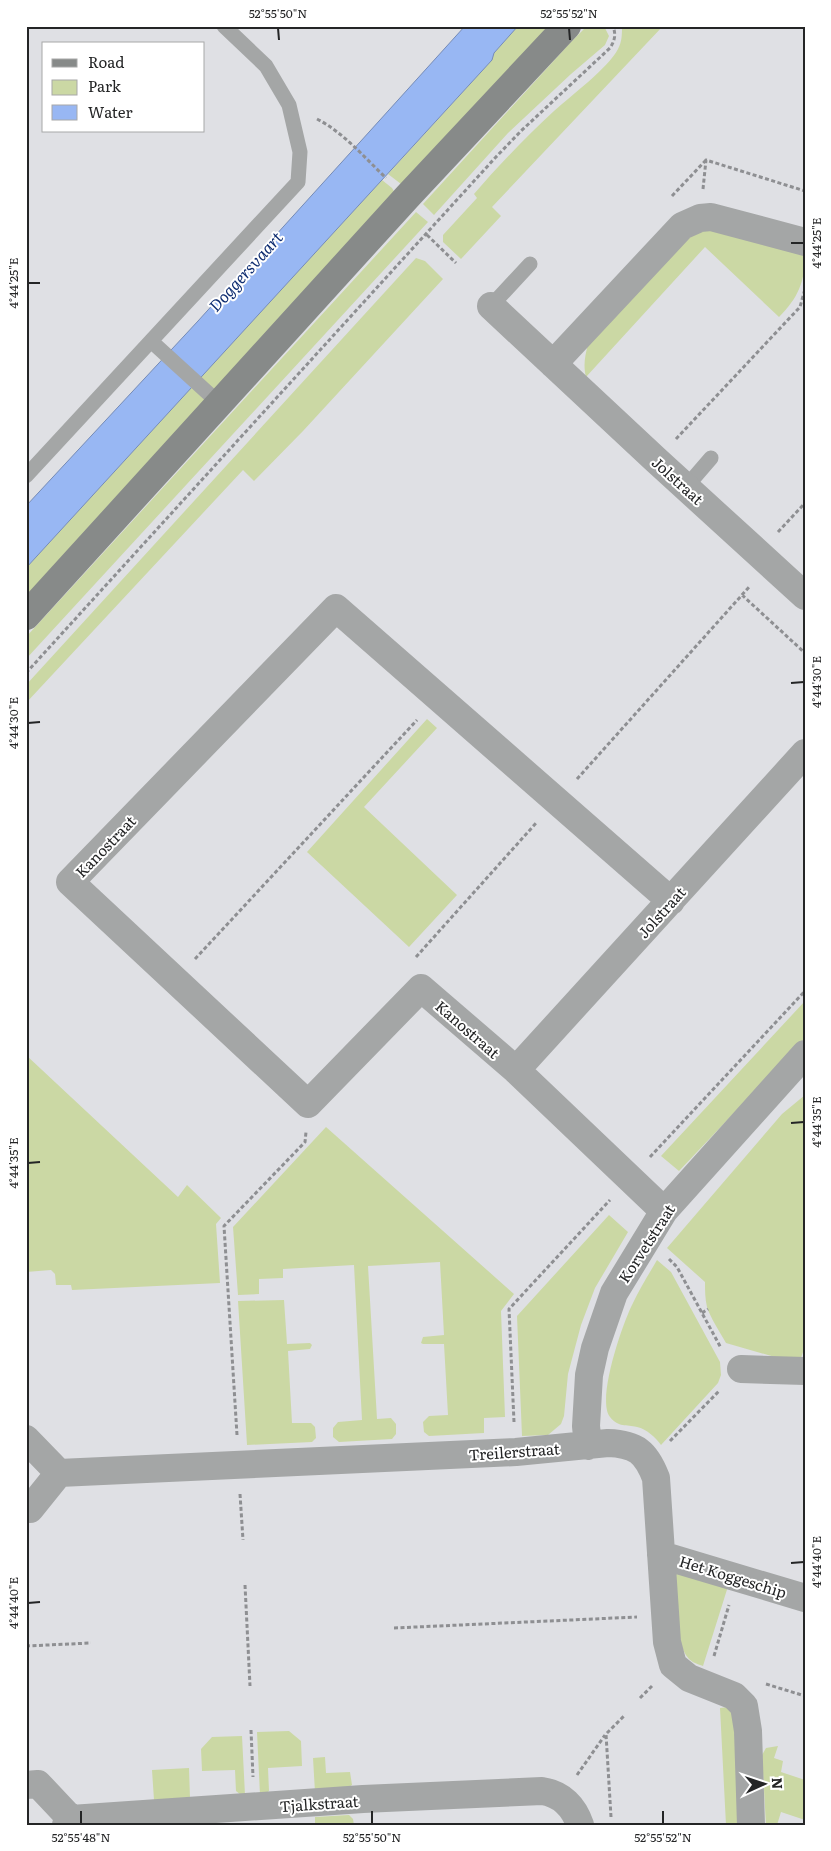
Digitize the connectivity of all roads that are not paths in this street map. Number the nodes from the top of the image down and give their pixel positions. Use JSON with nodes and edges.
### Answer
{"nodes":[{"id":1,"x":224,"y":26,"type":"edge"},
{"id":2,"x":567,"y":26,"type":"edge"},
{"id":3,"x":805,"y":242,"type":"edge"},
{"id":4,"x":530,"y":264,"type":"dead end"},
{"id":5,"x":491,"y":306,"type":"joint"},
{"id":6,"x":151,"y":341,"type":"junction"},
{"id":7,"x":553,"y":364,"type":"junction"},
{"id":8,"x":220,"y":404,"type":"junction"},
{"id":9,"x":711,"y":458,"type":"dead end"},
{"id":10,"x":26,"y":476,"type":"edge"},
{"id":11,"x":686,"y":487,"type":"junction"},
{"id":12,"x":805,"y":596,"type":"edge"},
{"id":13,"x":26,"y":616,"type":"edge"},
{"id":14,"x":805,"y":753,"type":"edge"},
{"id":15,"x":671,"y":901,"type":"junction"},
{"id":16,"x":805,"y":1054,"type":"edge"},
{"id":17,"x":516,"y":1070,"type":"junction"},
{"id":18,"x":664,"y":1211,"type":"junction"},
{"id":19,"x":741,"y":1368,"type":"road end"},
{"id":20,"x":805,"y":1371,"type":"edge"},
{"id":21,"x":26,"y":1439,"type":"edge"},
{"id":22,"x":588,"y":1446,"type":"junction"},
{"id":23,"x":59,"y":1473,"type":"junction"},
{"id":24,"x":26,"y":1509,"type":"edge"},
{"id":25,"x":661,"y":1554,"type":"junction"},
{"id":26,"x":805,"y":1598,"type":"edge"},
{"id":27,"x":26,"y":1785,"type":"edge"},
{"id":28,"x":69,"y":1822,"type":"edge"},
{"id":29,"x":580,"y":1825,"type":"edge"},
{"id":30,"x":751,"y":1825,"type":"edge"}],
"edges":[{"from":1,"to":6,"type":"lane"},
{"from":2,"to":8,"type":"street"},
{"from":3,"to":7,"type":"street"},
{"from":4,"to":5,"type":"lane","name":"Jolstraat"},
{"from":5,"to":7,"type":"street","name":"Jolstraat"},
{"from":6,"to":8,"type":"lane"},
{"from":6,"to":10,"type":"lane"},
{"from":7,"to":11,"type":"street","name":"Jolstraat"},
{"from":8,"to":13,"type":"street"},
{"from":9,"to":11,"type":"lane"},
{"from":11,"to":12,"type":"street","name":"Jolstraat"},
{"from":14,"to":15,"type":"street","name":"Jolstraat"},
{"from":15,"to":17,"type":"street","name":"Jolstraat"},
{"from":15,"to":17,"type":"street","name":"Kanostraat"},
{"from":16,"to":18,"type":"street","name":"Korvetstraat"},
{"from":17,"to":18,"type":"street","name":"Kanostraat"},
{"from":18,"to":22,"type":"street","name":"Korvetstraat"},
{"from":19,"to":20,"type":"street"},
{"from":21,"to":23,"type":"street"},
{"from":22,"to":23,"type":"street","name":"Treilerstraat"},
{"from":22,"to":25,"type":"street","name":"Treilerstraat"},
{"from":23,"to":24,"type":"street"},
{"from":25,"to":26,"type":"street","name":"Het Koggeschip"},
{"from":25,"to":30,"type":"street"},
{"from":27,"to":28,"type":"street","name":"Tjalkstraat"},
{"from":28,"to":29,"type":"street","name":"Tjalkstraat"}]}
